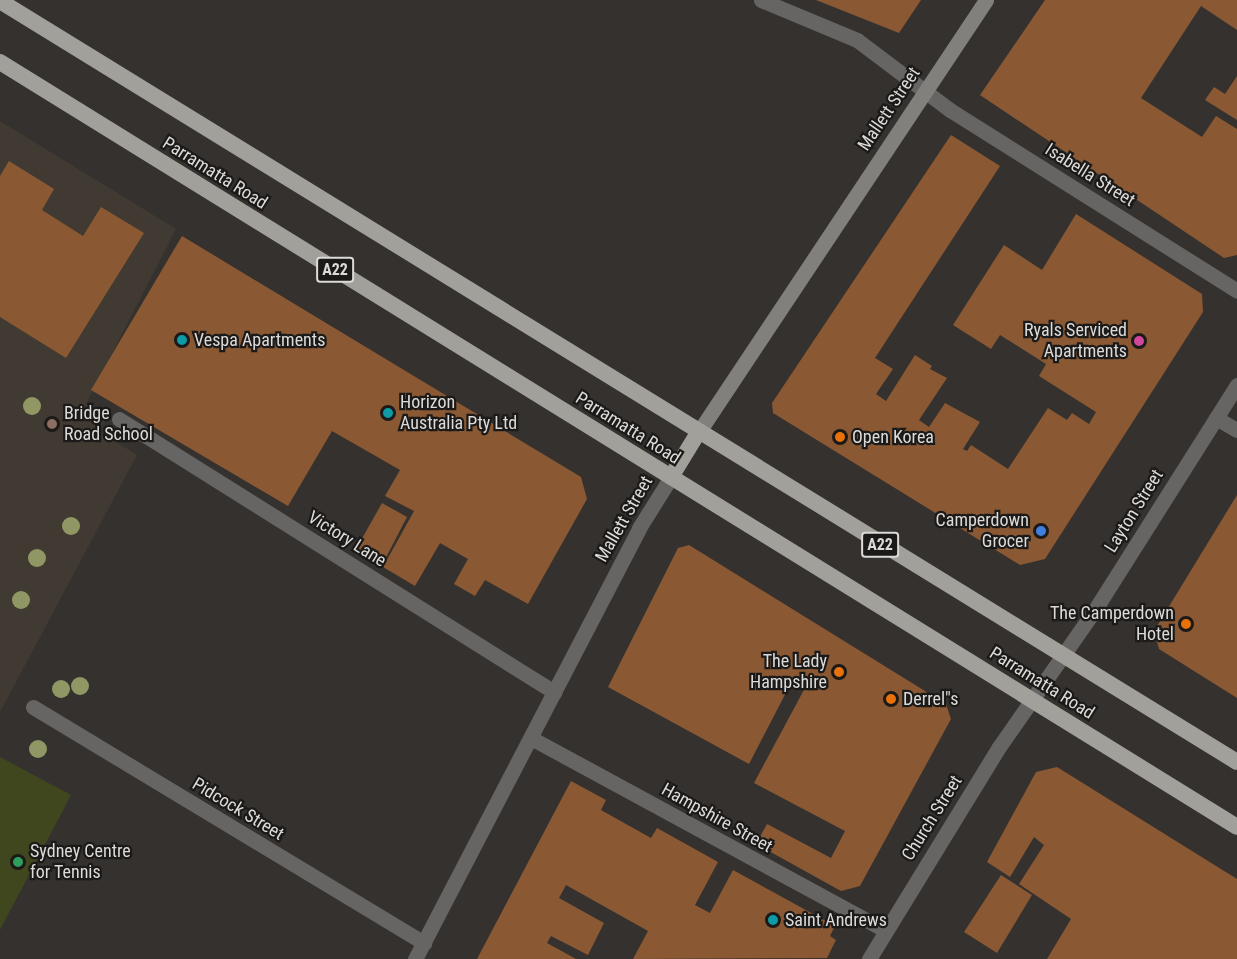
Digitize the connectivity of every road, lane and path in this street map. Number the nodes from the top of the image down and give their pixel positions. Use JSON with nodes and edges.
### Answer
{"nodes":[{"id":1,"x":761,"y":0,"type":"edge"},
{"id":2,"x":986,"y":0,"type":"edge"},
{"id":3,"x":0,"y":1,"type":"edge"},
{"id":4,"x":0,"y":62,"type":"edge"},
{"id":5,"x":924,"y":91,"type":"junction"},
{"id":6,"x":1237,"y":291,"type":"edge"},
{"id":7,"x":1237,"y":385,"type":"edge"},
{"id":8,"x":1216,"y":418,"type":"junction"},
{"id":9,"x":119,"y":419,"type":"dead end"},
{"id":10,"x":1237,"y":430,"type":"edge"},
{"id":11,"x":698,"y":433,"type":"junction"},
{"id":12,"x":670,"y":477,"type":"junction"},
{"id":13,"x":1062,"y":656,"type":"junction"},
{"id":14,"x":554,"y":692,"type":"junction"},
{"id":15,"x":1032,"y":700,"type":"junction"},
{"id":16,"x":33,"y":707,"type":"dead end"},
{"id":17,"x":531,"y":738,"type":"junction"},
{"id":18,"x":1237,"y":762,"type":"edge"},
{"id":19,"x":1237,"y":827,"type":"edge"},
{"id":20,"x":886,"y":931,"type":"junction"},
{"id":21,"x":424,"y":943,"type":"junction"},
{"id":22,"x":415,"y":959,"type":"edge"},
{"id":23,"x":869,"y":959,"type":"edge"}],
"edges":[{"from":1,"to":5,"type":"street","name":"Isabella Street"},
{"from":2,"to":5,"type":"main road","name":"Mallett Street"},
{"from":3,"to":11,"type":"highway","name":"Parramatta Road","number":"A22"},
{"from":4,"to":12,"type":"highway","name":"Parramatta Road","number":"A22"},
{"from":5,"to":6,"type":"street","name":"Isabella Street"},
{"from":5,"to":11,"type":"main road","name":"Mallett Street"},
{"from":7,"to":8,"type":"street","name":"Layton Street"},
{"from":8,"to":10,"type":"street"},
{"from":8,"to":13,"type":"street","name":"Layton Street"},
{"from":9,"to":14,"type":"street","name":"Victory Lane"},
{"from":11,"to":12,"type":"highway","name":"Mallett Street"},
{"from":11,"to":13,"type":"highway","name":"Parramatta Road","number":"A22"},
{"from":12,"to":14,"type":"street","name":"Mallett Street"},
{"from":12,"to":15,"type":"highway","name":"Parramatta Road","number":"A22"},
{"from":13,"to":15,"type":"street","name":"Layton Street"},
{"from":13,"to":18,"type":"highway","name":"Parramatta Road","number":"A22"},
{"from":14,"to":17,"type":"street","name":"Mallett Street"},
{"from":15,"to":19,"type":"highway","name":"Parramatta Road","number":"A22"},
{"from":15,"to":20,"type":"street","name":"Church Street"},
{"from":16,"to":21,"type":"street","name":"Pidcock Street"},
{"from":17,"to":20,"type":"street","name":"Hampshire Street"},
{"from":17,"to":21,"type":"street","name":"Mallett Street"},
{"from":20,"to":23,"type":"street","name":"Church Street"},
{"from":21,"to":22,"type":"street","name":"Mallett Street"}]}
